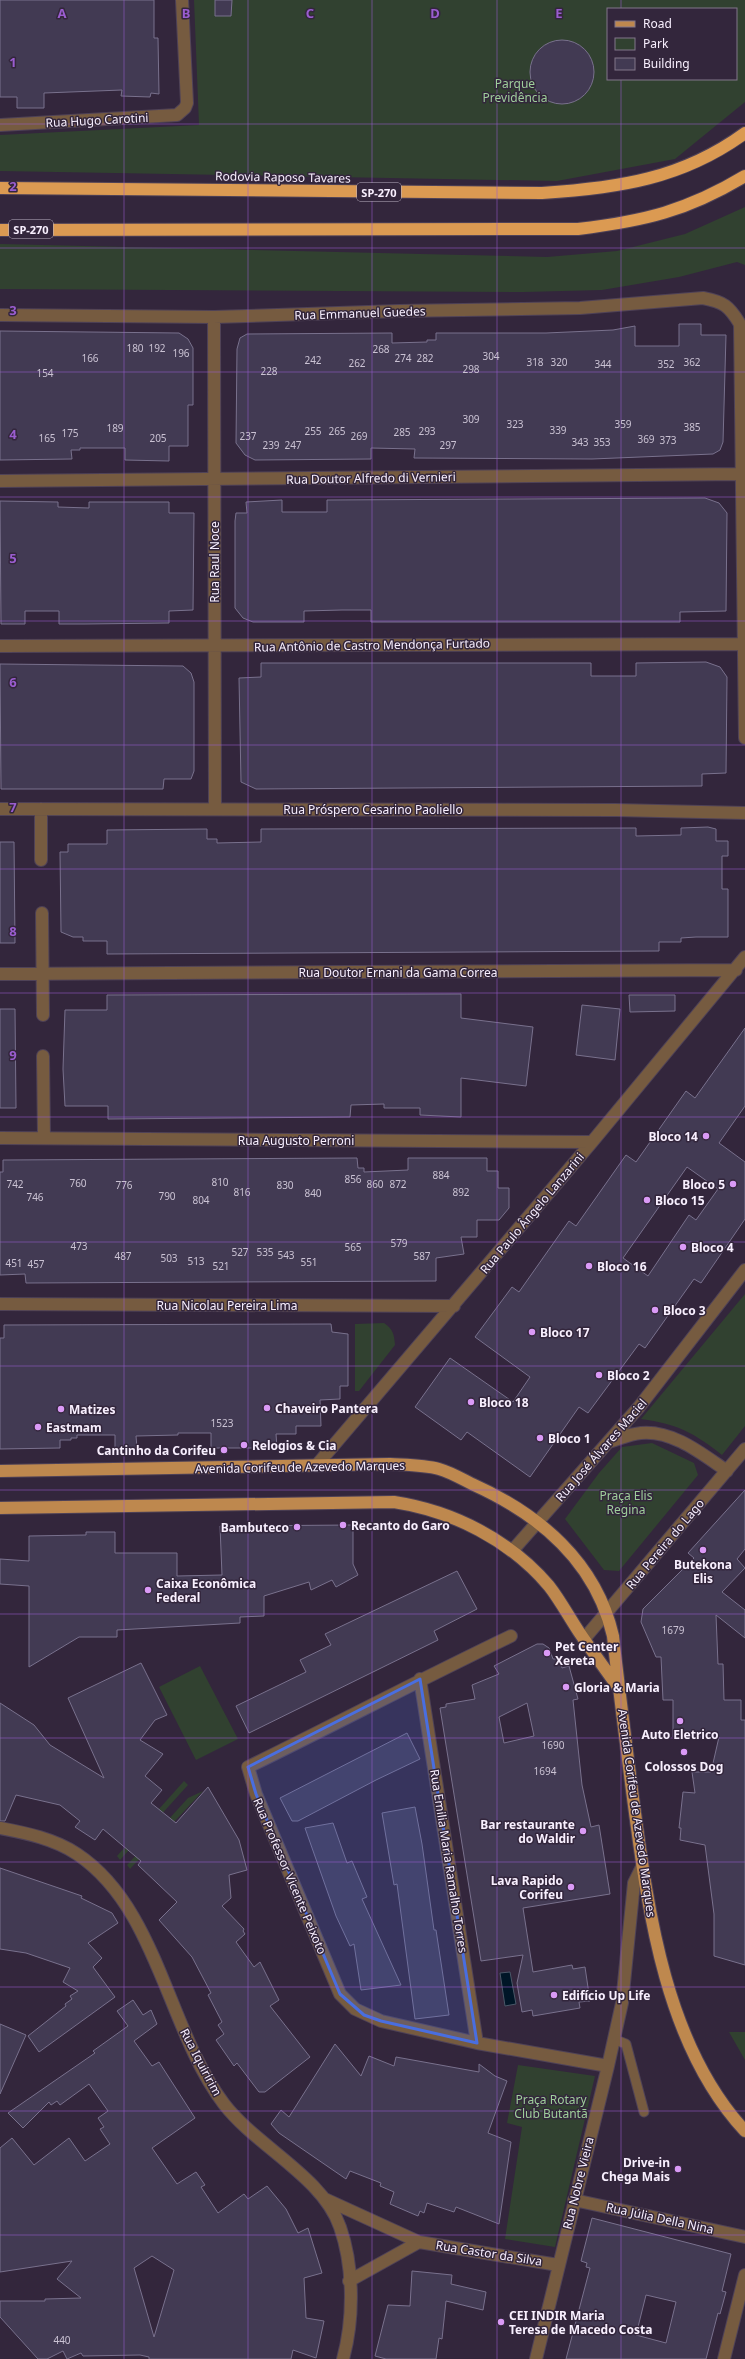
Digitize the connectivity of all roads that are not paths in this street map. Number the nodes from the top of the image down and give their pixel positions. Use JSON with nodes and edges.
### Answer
{"nodes":[{"id":1,"x":182,"y":0,"type":"edge"},
{"id":2,"x":0,"y":125,"type":"edge"},
{"id":3,"x":745,"y":133,"type":"edge"},
{"id":4,"x":745,"y":176,"type":"edge"},
{"id":5,"x":0,"y":188,"type":"edge"},
{"id":6,"x":0,"y":230,"type":"edge"},
{"id":7,"x":0,"y":315,"type":"edge"},
{"id":8,"x":214,"y":317,"type":"junction"},
{"id":9,"x":742,"y":474,"type":"junction"},
{"id":10,"x":214,"y":480,"type":"junction"},
{"id":11,"x":0,"y":481,"type":"edge"},
{"id":12,"x":743,"y":644,"type":"junction"},
{"id":13,"x":0,"y":646,"type":"edge"},
{"id":14,"x":214,"y":646,"type":"junction"},
{"id":15,"x":745,"y":738,"type":"edge"},
{"id":16,"x":215,"y":808,"type":"junction"},
{"id":17,"x":0,"y":810,"type":"edge"},
{"id":18,"x":41,"y":810,"type":"junction"},
{"id":19,"x":745,"y":813,"type":"edge"},
{"id":20,"x":41,"y":860,"type":"dead end"},
{"id":21,"x":42,"y":913,"type":"dead end"},
{"id":22,"x":745,"y":957,"type":"edge"},
{"id":23,"x":736,"y":970,"type":"junction"},
{"id":24,"x":0,"y":974,"type":"edge"},
{"id":25,"x":42,"y":974,"type":"junction"},
{"id":26,"x":43,"y":1015,"type":"dead end"},
{"id":27,"x":43,"y":1056,"type":"dead end"},
{"id":28,"x":0,"y":1138,"type":"edge"},
{"id":29,"x":44,"y":1138,"type":"junction"},
{"id":30,"x":592,"y":1142,"type":"junction"},
{"id":31,"x":745,"y":1270,"type":"edge"},
{"id":32,"x":0,"y":1304,"type":"edge"},
{"id":33,"x":454,"y":1306,"type":"junction"},
{"id":34,"x":607,"y":1443,"type":"junction"},
{"id":35,"x":745,"y":1449,"type":"edge"},
{"id":36,"x":316,"y":1466,"type":"junction"},
{"id":37,"x":0,"y":1471,"type":"edge"},
{"id":38,"x":727,"y":1471,"type":"junction"},
{"id":39,"x":0,"y":1508,"type":"edge"},
{"id":40,"x":539,"y":1521,"type":"junction"},
{"id":41,"x":512,"y":1551,"type":"junction"},
{"id":42,"x":608,"y":1613,"type":"junction"},
{"id":43,"x":511,"y":1636,"type":"dead end"},
{"id":44,"x":584,"y":1639,"type":"junction"},
{"id":45,"x":420,"y":1679,"type":"junction"},
{"id":46,"x":619,"y":1688,"type":"junction"},
{"id":47,"x":0,"y":1828,"type":"edge"},
{"id":48,"x":642,"y":1867,"type":"junction"},
{"id":49,"x":614,"y":2039,"type":"junction"},
{"id":50,"x":476,"y":2043,"type":"junction"},
{"id":51,"x":608,"y":2066,"type":"junction"},
{"id":52,"x":644,"y":2112,"type":"dead end"},
{"id":53,"x":745,"y":2131,"type":"edge"},
{"id":54,"x":323,"y":2198,"type":"junction"},
{"id":55,"x":574,"y":2200,"type":"junction"},
{"id":56,"x":745,"y":2237,"type":"edge"},
{"id":57,"x":420,"y":2242,"type":"junction"},
{"id":58,"x":558,"y":2265,"type":"junction"},
{"id":59,"x":745,"y":2275,"type":"edge"},
{"id":60,"x":349,"y":2281,"type":"junction"},
{"id":61,"x":343,"y":2359,"type":"edge"},
{"id":62,"x":536,"y":2359,"type":"edge"},
{"id":63,"x":724,"y":2359,"type":"edge"}],
"edges":[{"from":1,"to":2,"type":"street","name":"Rua Hugo Carotini"},
{"from":3,"to":5,"type":"highway","name":"Rodovia Raposo Tavares","number":"SP-270"},
{"from":4,"to":6,"type":"highway","number":"SP-270"},
{"from":7,"to":8,"type":"street","name":"Rua Emmanuel Guedes"},
{"from":8,"to":9,"type":"street","name":"Rua Emmanuel Guedes"},
{"from":8,"to":10,"type":"street","name":"Rua Raul Noce"},
{"from":9,"to":10,"type":"street","name":"Rua Doutor Alfredo di Vernieri"},
{"from":9,"to":12,"type":"street"},
{"from":10,"to":11,"type":"street","name":"Rua Doutor Alfredo di Vernieri"},
{"from":10,"to":14,"type":"street","name":"Rua Raul Noce"},
{"from":12,"to":14,"type":"street","name":"Rua Antônio de Castro Mendonça Furtado"},
{"from":12,"to":15,"type":"street"},
{"from":13,"to":14,"type":"street","name":"Rua Antônio de Castro Mendonça Furtado"},
{"from":14,"to":16,"type":"street","name":"Rua Raul Noce"},
{"from":16,"to":18,"type":"street","name":"Rua Próspero Cesarino Paoliello"},
{"from":16,"to":19,"type":"street","name":"Rua Próspero Cesarino Paoliello"},
{"from":17,"to":18,"type":"street","name":"Rua Próspero Cesarino Paoliello"},
{"from":18,"to":20,"type":"street"},
{"from":21,"to":25,"type":"street"},
{"from":22,"to":23,"type":"street","name":"Rua Paulo Ângelo Lanzarini"},
{"from":23,"to":25,"type":"street","name":"Rua Doutor Ernani da Gama Correa"},
{"from":23,"to":30,"type":"street","name":"Rua Paulo Ângelo Lanzarini"},
{"from":24,"to":25,"type":"street","name":"Rua Doutor Ernani da Gama Correa"},
{"from":25,"to":26,"type":"street"},
{"from":27,"to":29,"type":"street"},
{"from":28,"to":29,"type":"street","name":"Rua Augusto Perroni"},
{"from":29,"to":30,"type":"street","name":"Rua Augusto Perroni"},
{"from":30,"to":33,"type":"street","name":"Rua Paulo Ângelo Lanzarini"},
{"from":31,"to":34,"type":"street","name":"Rua José Álvares Maciel"},
{"from":32,"to":33,"type":"street","name":"Rua Nicolau Pereira Lima"},
{"from":33,"to":36,"type":"street","name":"Rua Paulo Ângelo Lanzarini"},
{"from":34,"to":38,"type":"street"},
{"from":34,"to":40,"type":"street","name":"Rua José Álvares Maciel"},
{"from":35,"to":38,"type":"street","name":"Rua Pereira do Lago"},
{"from":36,"to":37,"type":"main road","name":"Avenida Corifeu de Azevedo Marques"},
{"from":36,"to":40,"type":"main road","name":"Avenida Corifeu de Azevedo Marques"},
{"from":38,"to":42,"type":"street","name":"Rua Pereira do Lago"},
{"from":39,"to":41,"type":"main road","name":"Avenida Corifeu de Azevedo Marques"},
{"from":40,"to":41,"type":"street","name":"Rua José Álvares Maciel"},
{"from":40,"to":42,"type":"main road","name":"Avenida Corifeu de Azevedo Marques"},
{"from":41,"to":44,"type":"main road","name":"Avenida Corifeu de Azevedo Marques"},
{"from":42,"to":44,"type":"street","name":"Rua Pereira do Lago"},
{"from":42,"to":46,"type":"main road","name":"Avenida Corifeu de Azevedo Marques"},
{"from":43,"to":45,"type":"street","name":"Rua Professor Vicente Peixoto"},
{"from":44,"to":46,"type":"main road","name":"Avenida Corifeu de Azevedo Marques"},
{"from":45,"to":50,"type":"street","name":"Rua Emilia Maria Ramalho Torres"},
{"from":45,"to":50,"type":"street","name":"Rua Professor Vicente Peixoto"},
{"from":46,"to":48,"type":"main road","name":"Avenida Corifeu de Azevedo Marques"},
{"from":47,"to":54,"type":"street","name":"Rua Iquiririm"},
{"from":48,"to":49,"type":"street","name":"Rua Nobre Vieira"},
{"from":48,"to":53,"type":"main road","name":"Avenida Corifeu de Azevedo Marques"},
{"from":49,"to":51,"type":"street","name":"Rua Nobre Vieira"},
{"from":49,"to":52,"type":"lane"},
{"from":50,"to":51,"type":"street","name":"Rua Professor Vicente Peixoto"},
{"from":51,"to":55,"type":"street","name":"Rua Nobre Vieira"},
{"from":54,"to":57,"type":"street","name":"Rua Castor da Silva"},
{"from":54,"to":60,"type":"street","name":"Rua Iquiririm"},
{"from":55,"to":56,"type":"street","name":"Rua Júlia Della Nina"},
{"from":55,"to":58,"type":"street","name":"Rua Nobre Vieira"},
{"from":57,"to":58,"type":"street","name":"Rua Castor da Silva"},
{"from":57,"to":60,"type":"street","name":"Rua Castor da Silva"},
{"from":58,"to":62,"type":"street","name":"Rua Nobre Vieira"},
{"from":59,"to":63,"type":"street"},
{"from":60,"to":61,"type":"street","name":"Rua Iquiririm"}]}
